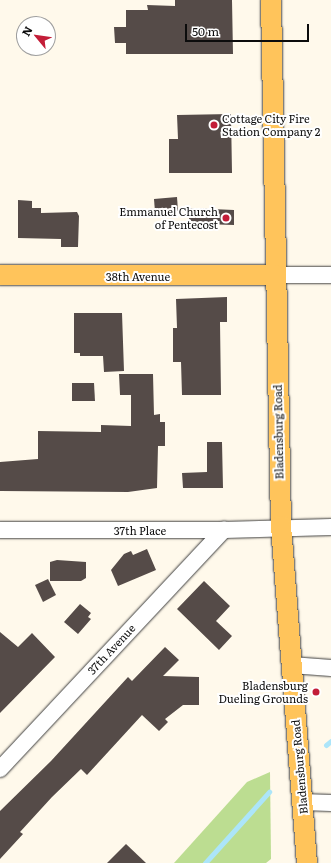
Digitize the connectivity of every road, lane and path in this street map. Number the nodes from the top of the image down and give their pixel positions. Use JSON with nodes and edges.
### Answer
{"nodes":[{"id":1,"x":271,"y":0,"type":"edge"},
{"id":2,"x":0,"y":275,"type":"edge"},
{"id":3,"x":275,"y":275,"type":"junction"},
{"id":4,"x":331,"y":275,"type":"edge"},
{"id":5,"x":281,"y":526,"type":"junction"},
{"id":6,"x":331,"y":526,"type":"edge"},
{"id":7,"x":0,"y":530,"type":"edge"},
{"id":8,"x":224,"y":530,"type":"junction"},
{"id":9,"x":290,"y":665,"type":"junction"},
{"id":10,"x":331,"y":668,"type":"edge"},
{"id":11,"x":0,"y":769,"type":"edge"},
{"id":12,"x":302,"y":802,"type":"junction"},
{"id":13,"x":331,"y":803,"type":"edge"},
{"id":14,"x":307,"y":863,"type":"edge"}],
"edges":[{"from":1,"to":3,"type":"main road","name":"Bladensburg Road"},
{"from":2,"to":3,"type":"main road","name":"38th Avenue"},
{"from":3,"to":4,"type":"street"},
{"from":3,"to":5,"type":"main road","name":"Bladensburg Road"},
{"from":5,"to":6,"type":"street","name":"37th Place"},
{"from":5,"to":8,"type":"street","name":"37th Place"},
{"from":5,"to":9,"type":"main road","name":"Bladensburg Road"},
{"from":7,"to":8,"type":"street","name":"37th Place"},
{"from":8,"to":11,"type":"street","name":"37th Avenue"},
{"from":9,"to":10,"type":"street"},
{"from":9,"to":12,"type":"main road","name":"Bladensburg Road"},
{"from":12,"to":13,"type":"street"},
{"from":12,"to":14,"type":"main road","name":"Bladensburg Road"}]}
